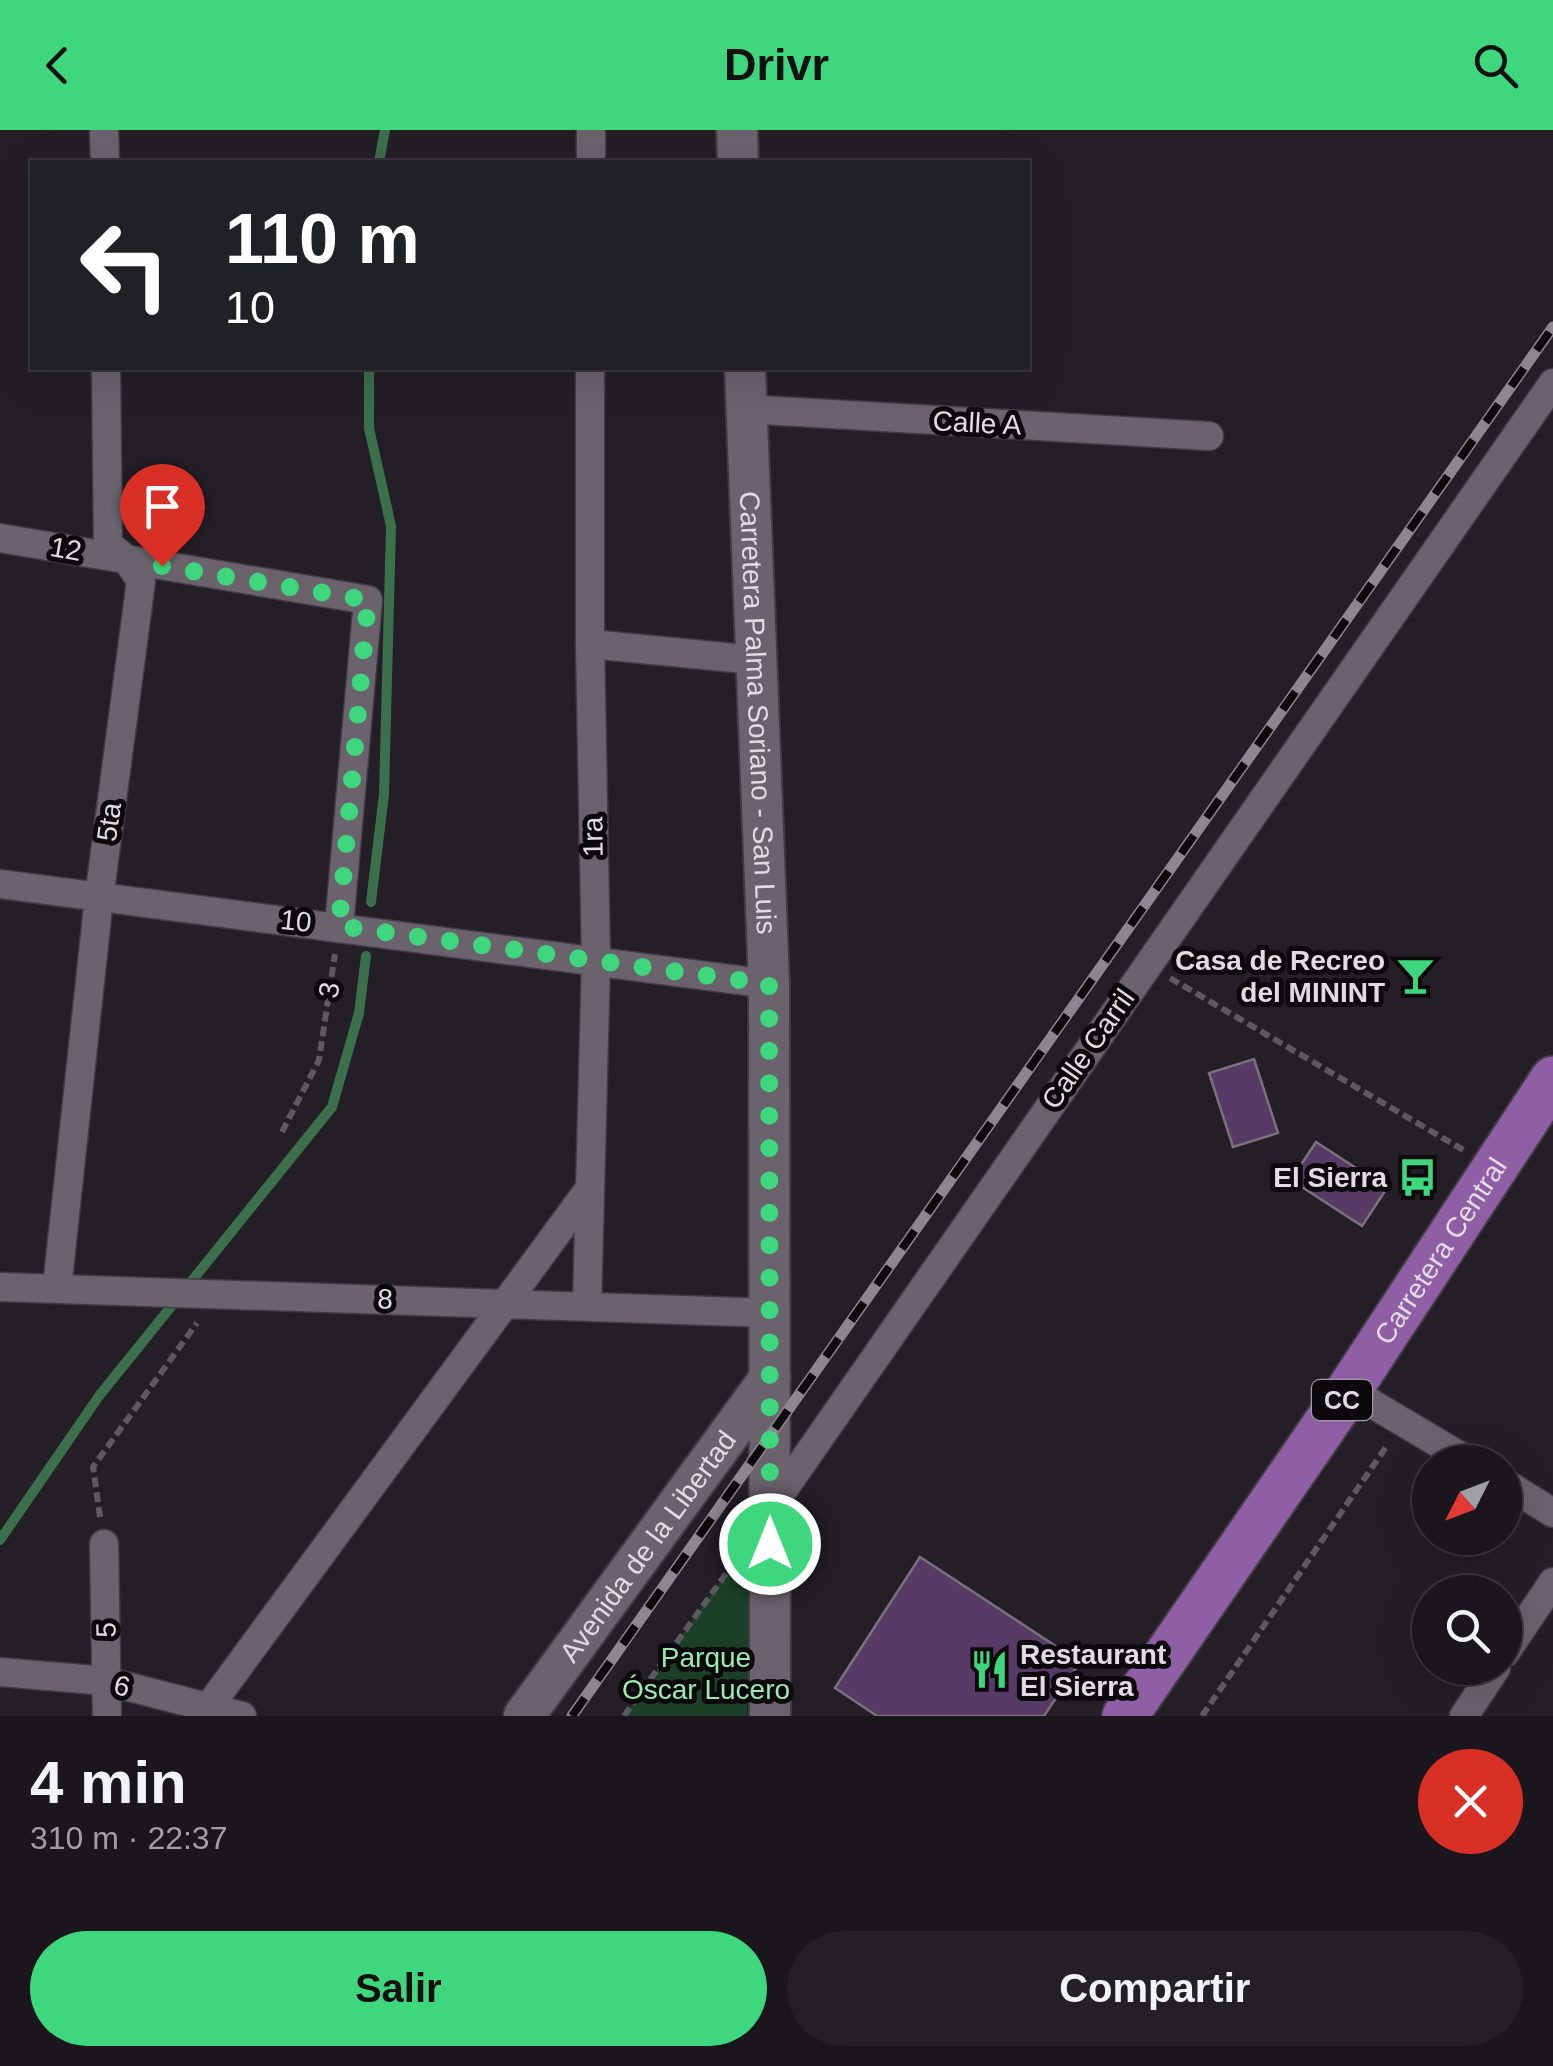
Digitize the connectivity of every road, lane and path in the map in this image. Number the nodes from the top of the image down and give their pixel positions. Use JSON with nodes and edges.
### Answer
{"nodes":[{"id":1,"x":104,"y":130,"type":"edge"},
{"id":2,"x":591,"y":130,"type":"edge"},
{"id":3,"x":738,"y":130,"type":"edge"},
{"id":4,"x":105,"y":160,"type":"edge"},
{"id":5,"x":591,"y":160,"type":"edge"},
{"id":6,"x":738,"y":160,"type":"edge"},
{"id":7,"x":106,"y":370,"type":"edge"},
{"id":8,"x":590,"y":370,"type":"edge"},
{"id":9,"x":745,"y":370,"type":"edge"},
{"id":10,"x":1553,"y":383,"type":"edge"},
{"id":11,"x":746,"y":409,"type":"junction"},
{"id":12,"x":1208,"y":436,"type":"dead end"},
{"id":13,"x":0,"y":538,"type":"edge"},
{"id":14,"x":127,"y":560,"type":"junction"},
{"id":15,"x":590,"y":644,"type":"junction"},
{"id":16,"x":756,"y":660,"type":"junction"},
{"id":17,"x":0,"y":884,"type":"edge"},
{"id":18,"x":99,"y":898,"type":"junction"},
{"id":19,"x":339,"y":926,"type":"junction"},
{"id":20,"x":596,"y":960,"type":"junction"},
{"id":21,"x":1147,"y":964,"type":"junction"},
{"id":22,"x":769,"y":984,"type":"junction"},
{"id":23,"x":1553,"y":1079,"type":"edge"},
{"id":24,"x":282,"y":1132,"type":"dead end"},
{"id":25,"x":1494,"y":1168,"type":"junction"},
{"id":26,"x":590,"y":1188,"type":"junction"},
{"id":27,"x":0,"y":1287,"type":"edge"},
{"id":28,"x":57,"y":1288,"type":"junction"},
{"id":29,"x":218,"y":1293,"type":"junction"},
{"id":30,"x":504,"y":1303,"type":"junction"},
{"id":31,"x":587,"y":1306,"type":"junction"},
{"id":32,"x":769,"y":1313,"type":"junction"},
{"id":33,"x":770,"y":1378,"type":"junction"},
{"id":34,"x":1349,"y":1390,"type":"junction"},
{"id":35,"x":1403,"y":1422,"type":"junction"},
{"id":36,"x":1442,"y":1445,"type":"edge"},
{"id":37,"x":1522,"y":1494,"type":"edge"},
{"id":38,"x":770,"y":1509,"type":"junction"},
{"id":39,"x":1553,"y":1512,"type":"edge"},
{"id":40,"x":104,"y":1544,"type":"joint"},
{"id":41,"x":1553,"y":1582,"type":"edge"},
{"id":42,"x":1522,"y":1628,"type":"edge"},
{"id":43,"x":0,"y":1672,"type":"edge"},
{"id":44,"x":106,"y":1681,"type":"junction"},
{"id":45,"x":1485,"y":1685,"type":"edge"},
{"id":46,"x":205,"y":1712,"type":"edge"},
{"id":47,"x":107,"y":1716,"type":"edge"},
{"id":48,"x":242,"y":1716,"type":"edge"},
{"id":49,"x":524,"y":1716,"type":"edge"},
{"id":50,"x":624,"y":1716,"type":"edge"},
{"id":51,"x":770,"y":1716,"type":"edge"},
{"id":52,"x":1125,"y":1716,"type":"edge"},
{"id":53,"x":1202,"y":1716,"type":"edge"},
{"id":54,"x":1464,"y":1716,"type":"edge"}],
"edges":[{"from":1,"to":4,"type":"street"},
{"from":2,"to":5,"type":"street"},
{"from":3,"to":6,"type":"main road"},
{"from":7,"to":14,"type":"street","name":"5ta"},
{"from":8,"to":15,"type":"street","name":"1ra"},
{"from":9,"to":11,"type":"main road","name":"Carretera Palma Soriano - San Luis"},
{"from":10,"to":21,"type":"street","name":"Calle Carril"},
{"from":11,"to":12,"type":"street","name":"Calle A"},
{"from":11,"to":16,"type":"main road","name":"Carretera Palma Soriano - San Luis"},
{"from":13,"to":14,"type":"street","name":"12"},
{"from":14,"to":18,"type":"street","name":"5ta"},
{"from":14,"to":19,"type":"street","name":"12"},
{"from":15,"to":16,"type":"street"},
{"from":15,"to":20,"type":"street","name":"1ra"},
{"from":16,"to":22,"type":"main road","name":"Carretera Palma Soriano - San Luis"},
{"from":17,"to":18,"type":"street","name":"10"},
{"from":18,"to":19,"type":"street","name":"10"},
{"from":18,"to":28,"type":"street","name":"5ta"},
{"from":19,"to":20,"type":"street","name":"10"},
{"from":19,"to":24,"type":"path","name":"3"},
{"from":20,"to":22,"type":"street","name":"10"},
{"from":20,"to":26,"type":"street","name":"1ra"},
{"from":21,"to":25,"type":"path"},
{"from":21,"to":38,"type":"street","name":"Calle Carril"},
{"from":22,"to":32,"type":"main road","name":"Carretera Palma Soriano - San Luis"},
{"from":23,"to":25,"type":"main road","name":"Carretera Central","number":"CC"},
{"from":25,"to":34,"type":"main road","name":"Carretera Central","number":"CC"},
{"from":26,"to":30,"type":"street"},
{"from":26,"to":31,"type":"street","name":"1ra"},
{"from":27,"to":28,"type":"street","name":"8"},
{"from":28,"to":29,"type":"street","name":"8"},
{"from":29,"to":30,"type":"street","name":"8"},
{"from":29,"to":40,"type":"path"},
{"from":30,"to":31,"type":"street","name":"8"},
{"from":30,"to":46,"type":"street"},
{"from":31,"to":32,"type":"street","name":"8"},
{"from":32,"to":33,"type":"main road","name":"Carretera Palma Soriano - San Luis"},
{"from":33,"to":38,"type":"main road","name":"Carretera Palma Soriano - San Luis"},
{"from":33,"to":49,"type":"main road","name":"Avenida de la Libertad"},
{"from":34,"to":35,"type":"street"},
{"from":34,"to":52,"type":"main road","name":"Carretera Central","number":"CC"},
{"from":35,"to":36,"type":"street"},
{"from":35,"to":53,"type":"path"},
{"from":37,"to":39,"type":"street"},
{"from":38,"to":50,"type":"path"},
{"from":38,"to":51,"type":"main road","name":"Carretera Palma Soriano - San Luis"},
{"from":40,"to":44,"type":"street","name":"5"},
{"from":41,"to":42,"type":"street"},
{"from":43,"to":44,"type":"street","name":"6"},
{"from":44,"to":46,"type":"street","name":"6"},
{"from":44,"to":47,"type":"street","name":"5"},
{"from":45,"to":54,"type":"street"},
{"from":46,"to":48,"type":"street","name":"6"}]}
